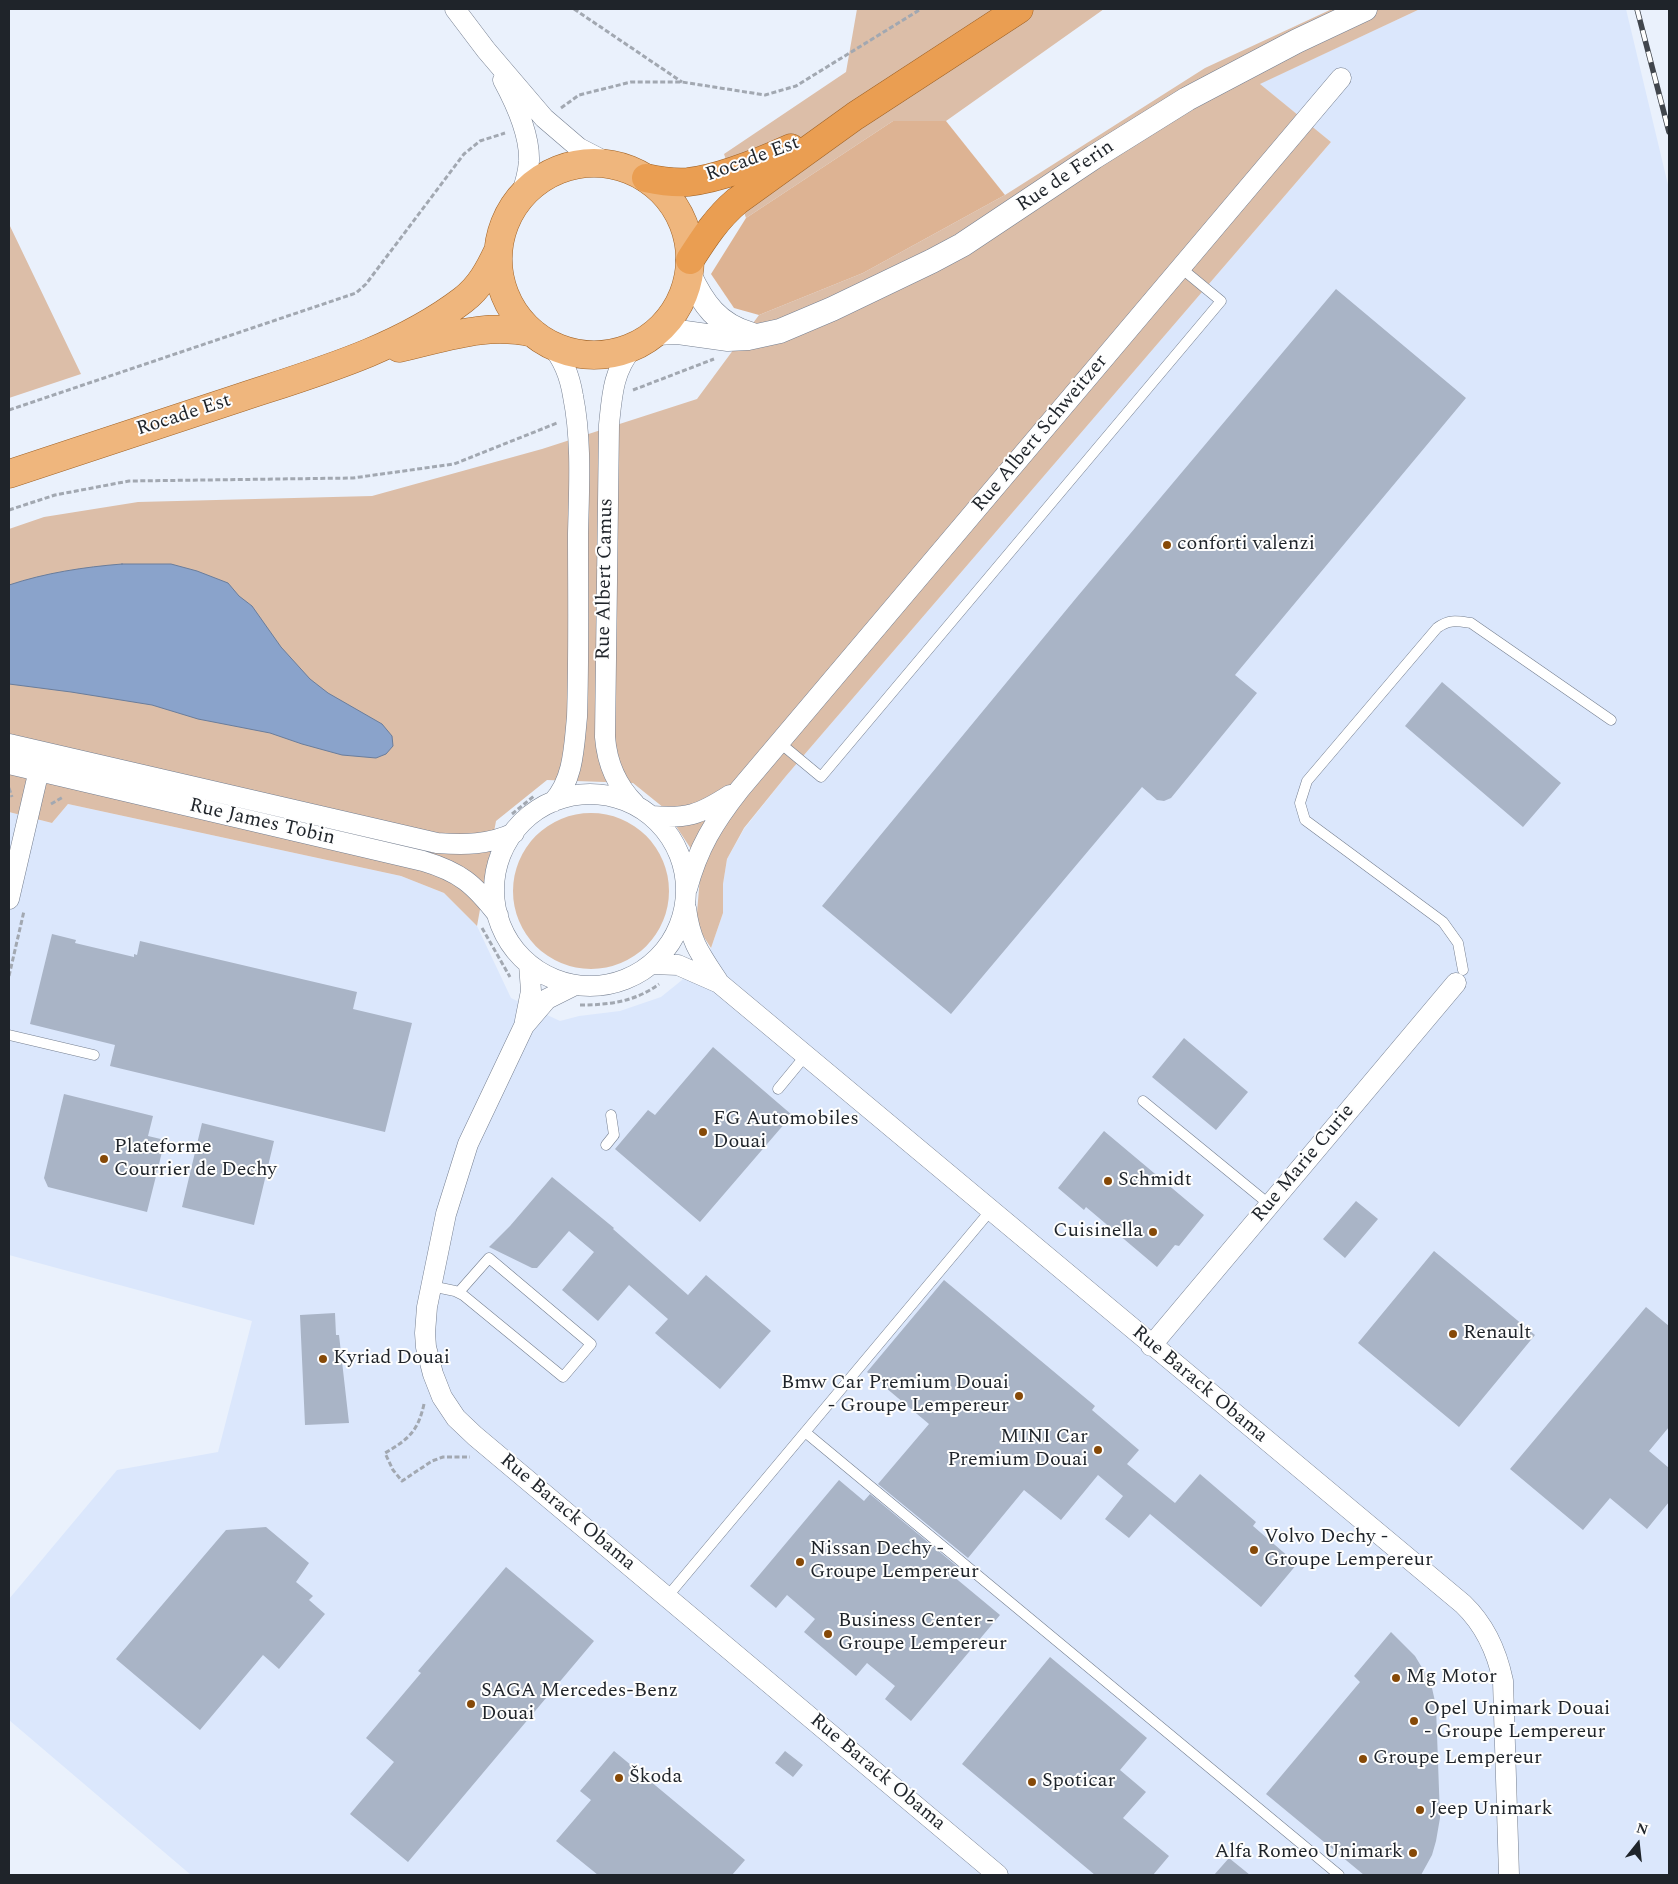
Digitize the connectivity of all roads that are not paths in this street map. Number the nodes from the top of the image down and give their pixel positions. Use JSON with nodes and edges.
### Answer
{"nodes":[{"id":1,"x":455,"y":9,"type":"edge"},
{"id":2,"x":1019,"y":9,"type":"edge"},
{"id":3,"x":1365,"y":9,"type":"edge"},
{"id":4,"x":486,"y":50,"type":"junction"},
{"id":5,"x":1341,"y":78,"type":"dead end"},
{"id":6,"x":855,"y":116,"type":"junction"},
{"id":7,"x":610,"y":164,"type":"junction"},
{"id":8,"x":646,"y":178,"type":"junction"},
{"id":9,"x":521,"y":196,"type":"junction"},
{"id":10,"x":498,"y":252,"type":"junction"},
{"id":11,"x":690,"y":267,"type":"junction"},
{"id":12,"x":1181,"y":268,"type":"junction"},
{"id":13,"x":762,"y":335,"type":"junction"},
{"id":14,"x":542,"y":339,"type":"junction"},
{"id":15,"x":644,"y":340,"type":"junction"},
{"id":16,"x":359,"y":357,"type":"junction"},
{"id":17,"x":9,"y":474,"type":"edge"},
{"id":18,"x":1611,"y":720,"type":"dead end"},
{"id":19,"x":780,"y":742,"type":"junction"},
{"id":20,"x":9,"y":744,"type":"edge"},
{"id":21,"x":41,"y":761,"type":"junction"},
{"id":22,"x":9,"y":764,"type":"edge"},
{"id":23,"x":740,"y":789,"type":"junction"},
{"id":24,"x":545,"y":798,"type":"junction"},
{"id":25,"x":644,"y":811,"type":"junction"},
{"id":26,"x":510,"y":826,"type":"junction"},
{"id":27,"x":686,"y":897,"type":"junction"},
{"id":28,"x":9,"y":899,"type":"edge"},
{"id":29,"x":489,"y":919,"type":"junction"},
{"id":30,"x":529,"y":964,"type":"junction"},
{"id":31,"x":652,"y":964,"type":"junction"},
{"id":32,"x":1460,"y":977,"type":"joint"},
{"id":33,"x":719,"y":983,"type":"junction"},
{"id":34,"x":575,"y":985,"type":"junction"},
{"id":35,"x":524,"y":1026,"type":"junction"},
{"id":36,"x":9,"y":1035,"type":"edge"},
{"id":37,"x":94,"y":1055,"type":"dead end"},
{"id":38,"x":806,"y":1055,"type":"junction"},
{"id":39,"x":778,"y":1089,"type":"dead end"},
{"id":40,"x":1143,"y":1101,"type":"dead end"},
{"id":41,"x":611,"y":1115,"type":"dead end"},
{"id":42,"x":606,"y":1145,"type":"dead end"},
{"id":43,"x":1270,"y":1205,"type":"junction"},
{"id":44,"x":991,"y":1210,"type":"junction"},
{"id":45,"x":431,"y":1286,"type":"junction"},
{"id":46,"x":459,"y":1292,"type":"junction"},
{"id":47,"x":1151,"y":1346,"type":"junction"},
{"id":48,"x":805,"y":1432,"type":"junction"},
{"id":49,"x":667,"y":1597,"type":"junction"},
{"id":50,"x":998,"y":1875,"type":"edge"},
{"id":51,"x":1340,"y":1875,"type":"edge"},
{"id":52,"x":1509,"y":1875,"type":"edge"}],
"edges":[{"from":1,"to":4,"type":"street"},
{"from":2,"to":6,"type":"highway","name":"Rocade Est"},
{"from":3,"to":13,"type":"street","name":"Rue de Ferin"},
{"from":4,"to":7,"type":"street"},
{"from":4,"to":9,"type":"street"},
{"from":5,"to":12,"type":"street","name":"Rue Albert Schweitzer"},
{"from":6,"to":8,"type":"highway","name":"Rocade Est"},
{"from":6,"to":11,"type":"highway","name":"Rocade Est"},
{"from":7,"to":8,"type":"main road"},
{"from":7,"to":9,"type":"main road"},
{"from":8,"to":11,"type":"main road"},
{"from":9,"to":10,"type":"main road"},
{"from":10,"to":14,"type":"main road"},
{"from":10,"to":16,"type":"main road","name":"Rocade Est"},
{"from":11,"to":13,"type":"street","name":"Rue de Ferin"},
{"from":11,"to":15,"type":"main road"},
{"from":12,"to":19,"type":"street","name":"Rue Albert Schweitzer"},
{"from":12,"to":19,"type":"lane"},
{"from":13,"to":15,"type":"street","name":"Rue de Ferin"},
{"from":14,"to":15,"type":"main road","name":"Rocade Est"},
{"from":14,"to":16,"type":"main road","name":"Rocade Est"},
{"from":14,"to":24,"type":"street","name":"Rue Albert Camus"},
{"from":15,"to":25,"type":"street","name":"Rue Albert Camus"},
{"from":16,"to":17,"type":"main road","name":"Rocade Est"},
{"from":18,"to":32,"type":"lane"},
{"from":19,"to":23,"type":"street","name":"Rue Albert Schweitzer"},
{"from":20,"to":21,"type":"street","name":"Rue James Tobin"},
{"from":21,"to":22,"type":"street","name":"Rue James Tobin"},
{"from":21,"to":26,"type":"street","name":"Rue James Tobin"},
{"from":21,"to":28,"type":"street"},
{"from":21,"to":29,"type":"street","name":"Rue James Tobin"},
{"from":23,"to":25,"type":"street","name":"Rue Albert Schweitzer"},
{"from":23,"to":27,"type":"street","name":"Rue Albert Schweitzer"},
{"from":24,"to":25,"type":"street"},
{"from":24,"to":26,"type":"street"},
{"from":25,"to":27,"type":"street","name":"Rue Albert Camus"},
{"from":26,"to":29,"type":"street"},
{"from":27,"to":31,"type":"street","name":"Rue Albert Schweitzer"},
{"from":27,"to":33,"type":"street","name":"Rue Barack Obama"},
{"from":29,"to":30,"type":"street"},
{"from":30,"to":34,"type":"street"},
{"from":30,"to":35,"type":"street","name":"Rue Barack Obama"},
{"from":31,"to":33,"type":"street","name":"Rue Barack Obama"},
{"from":31,"to":34,"type":"street","name":"Rue Albert Schweitzer"},
{"from":32,"to":43,"type":"street","name":"Rue Marie Curie"},
{"from":33,"to":38,"type":"street","name":"Rue Barack Obama"},
{"from":34,"to":35,"type":"street","name":"Rue Barack Obama"},
{"from":35,"to":45,"type":"street","name":"Rue Barack Obama"},
{"from":36,"to":37,"type":"lane"},
{"from":38,"to":39,"type":"lane"},
{"from":38,"to":44,"type":"street","name":"Rue Barack Obama"},
{"from":40,"to":43,"type":"lane"},
{"from":41,"to":42,"type":"lane"},
{"from":43,"to":47,"type":"street","name":"Rue Marie Curie"},
{"from":44,"to":47,"type":"street","name":"Rue Barack Obama"},
{"from":44,"to":48,"type":"lane"},
{"from":45,"to":46,"type":"lane"},
{"from":45,"to":49,"type":"street","name":"Rue Barack Obama"},
{"from":46,"to":46,"type":"lane"},
{"from":47,"to":52,"type":"street","name":"Rue Barack Obama"},
{"from":48,"to":49,"type":"lane"},
{"from":48,"to":51,"type":"lane"},
{"from":49,"to":50,"type":"street","name":"Rue Barack Obama"}]}
